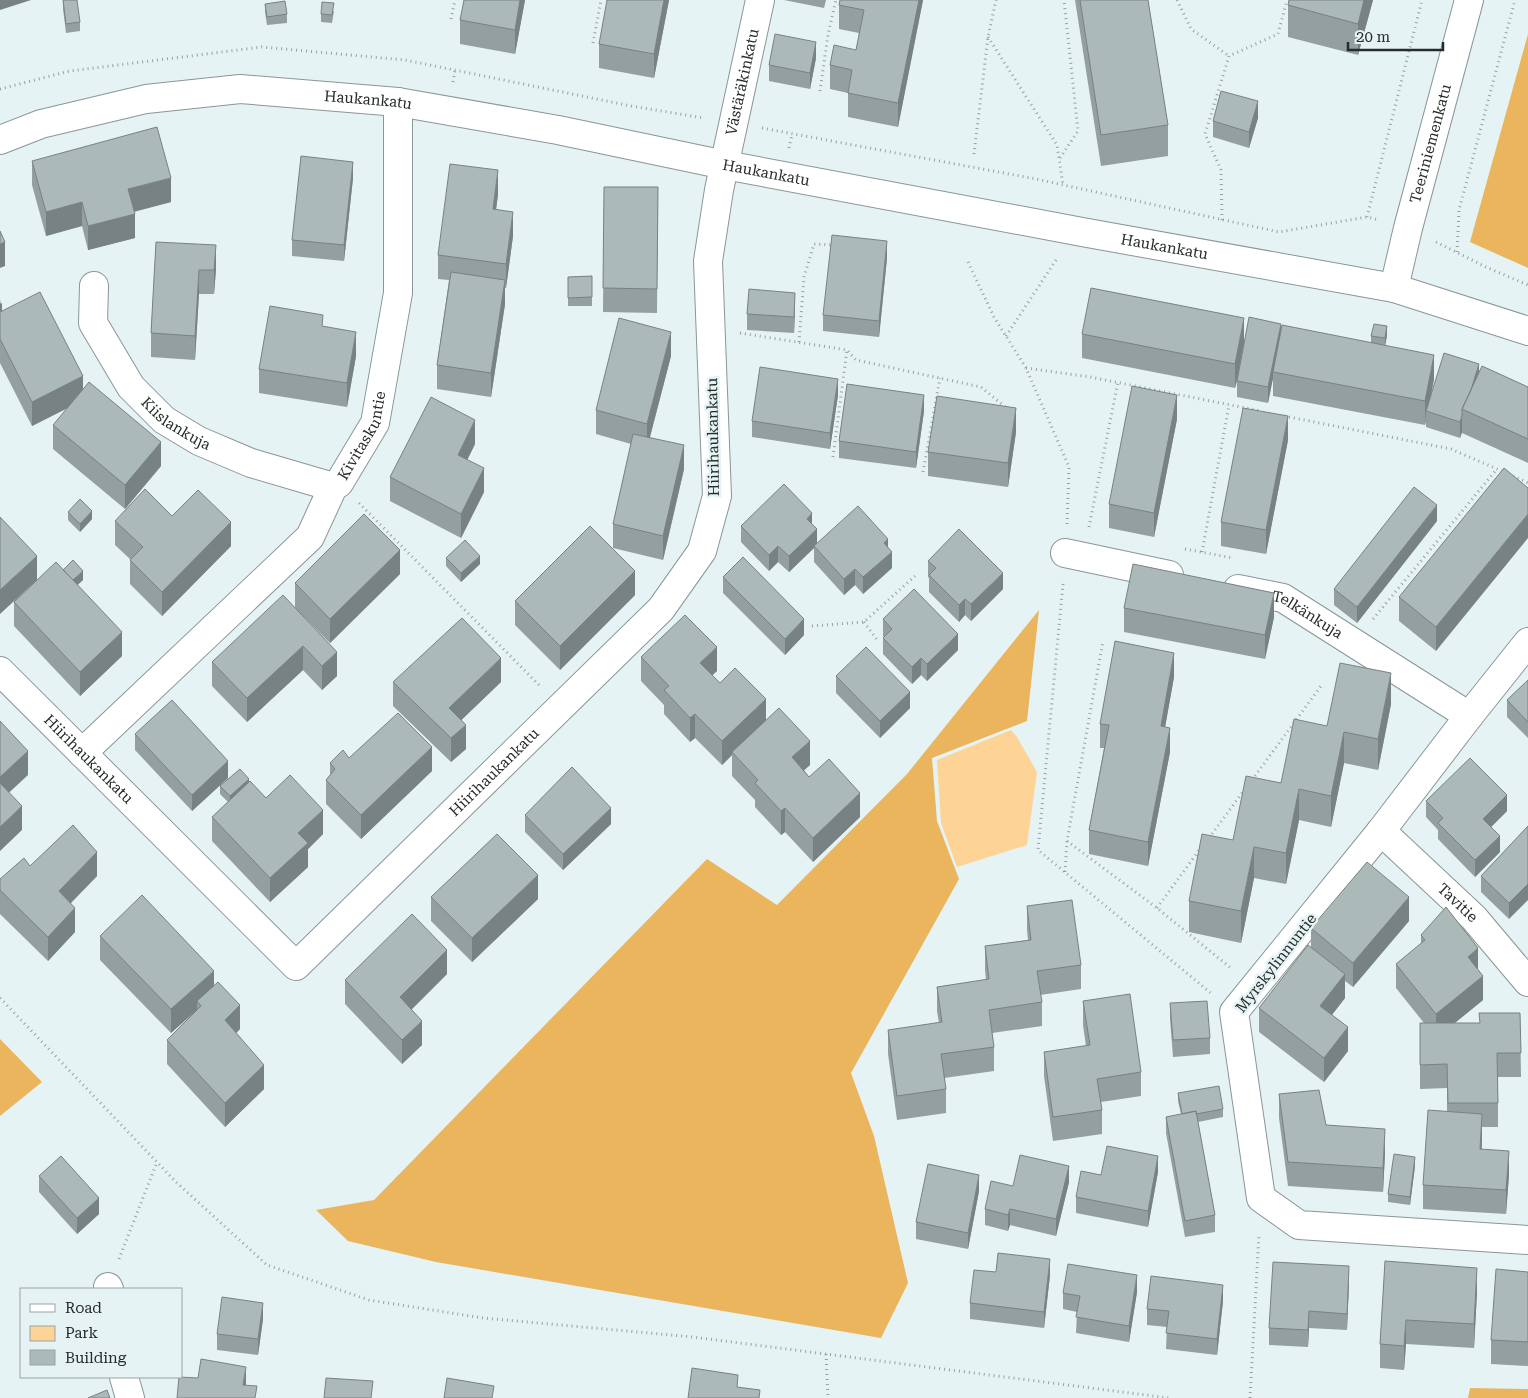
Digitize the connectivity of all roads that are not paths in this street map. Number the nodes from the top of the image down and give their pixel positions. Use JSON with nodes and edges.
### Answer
{"nodes":[{"id":1,"x":760,"y":0,"type":"edge"},
{"id":2,"x":1469,"y":0,"type":"edge"},
{"id":3,"x":398,"y":102,"type":"junction"},
{"id":4,"x":0,"y":140,"type":"edge"},
{"id":5,"x":725,"y":165,"type":"junction"},
{"id":6,"x":94,"y":286,"type":"dead end"},
{"id":7,"x":1394,"y":288,"type":"junction"},
{"id":8,"x":1528,"y":330,"type":"edge"},
{"id":9,"x":336,"y":485,"type":"junction"},
{"id":10,"x":1065,"y":553,"type":"road end"},
{"id":11,"x":1528,"y":642,"type":"edge"},
{"id":12,"x":0,"y":671,"type":"edge"},
{"id":13,"x":1469,"y":716,"type":"junction"},
{"id":14,"x":82,"y":753,"type":"junction"},
{"id":15,"x":1382,"y":831,"type":"junction"},
{"id":16,"x":1528,"y":982,"type":"edge"},
{"id":17,"x":1528,"y":1240,"type":"edge"},
{"id":18,"x":124,"y":1378,"type":"edge"},
{"id":19,"x":130,"y":1398,"type":"edge"}],
"edges":[{"from":1,"to":5,"type":"street","name":"Västäräkinkatu"},
{"from":2,"to":7,"type":"street","name":"Teeriniemenkatu"},
{"from":3,"to":4,"type":"street","name":"Haukankatu"},
{"from":3,"to":5,"type":"street","name":"Haukankatu"},
{"from":3,"to":9,"type":"street","name":"Kivitaskuntie"},
{"from":5,"to":7,"type":"street","name":"Haukankatu"},
{"from":5,"to":14,"type":"street","name":"Hiirihaukankatu"},
{"from":6,"to":9,"type":"street","name":"Kiislankuja"},
{"from":7,"to":8,"type":"street","name":"Haukankatu"},
{"from":9,"to":14,"type":"street","name":"Kivitaskuntie"},
{"from":10,"to":13,"type":"street","name":"Telkänkuja"},
{"from":11,"to":13,"type":"street","name":"Myrskylinnuntie"},
{"from":12,"to":14,"type":"street","name":"Hiirihaukankatu"},
{"from":13,"to":15,"type":"street","name":"Myrskylinnuntie"},
{"from":15,"to":16,"type":"street","name":"Tavitie"},
{"from":15,"to":17,"type":"street","name":"Myrskylinnuntie"},
{"from":18,"to":19,"type":"street"}]}
